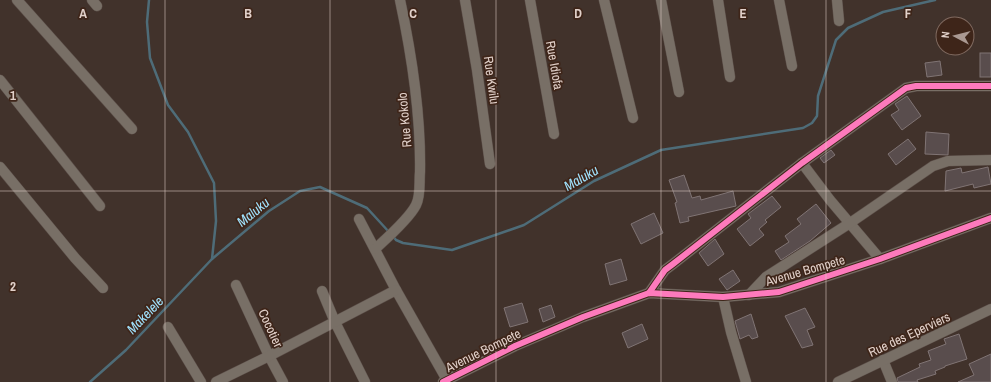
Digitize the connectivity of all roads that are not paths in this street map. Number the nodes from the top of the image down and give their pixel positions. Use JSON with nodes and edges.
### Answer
{"nodes":[{"id":1,"x":17,"y":0,"type":"edge"},
{"id":2,"x":400,"y":0,"type":"edge"},
{"id":3,"x":465,"y":0,"type":"edge"},
{"id":4,"x":530,"y":0,"type":"edge"},
{"id":5,"x":604,"y":0,"type":"edge"},
{"id":6,"x":661,"y":0,"type":"edge"},
{"id":7,"x":718,"y":0,"type":"edge"},
{"id":8,"x":779,"y":0,"type":"edge"},
{"id":9,"x":837,"y":0,"type":"edge"},
{"id":10,"x":839,"y":21,"type":"dead end"},
{"id":11,"x":792,"y":66,"type":"dead end"},
{"id":12,"x":730,"y":77,"type":"dead end"},
{"id":13,"x":0,"y":80,"type":"edge"},
{"id":14,"x":991,"y":86,"type":"edge"},
{"id":15,"x":678,"y":92,"type":"dead end"},
{"id":16,"x":633,"y":118,"type":"dead end"},
{"id":17,"x":132,"y":129,"type":"dead end"},
{"id":18,"x":554,"y":134,"type":"dead end"},
{"id":19,"x":991,"y":160,"type":"edge"},
{"id":20,"x":802,"y":162,"type":"junction"},
{"id":21,"x":490,"y":164,"type":"dead end"},
{"id":22,"x":0,"y":167,"type":"edge"},
{"id":23,"x":100,"y":206,"type":"dead end"},
{"id":24,"x":991,"y":218,"type":"edge"},
{"id":25,"x":359,"y":219,"type":"dead end"},
{"id":26,"x":850,"y":223,"type":"junction"},
{"id":27,"x":375,"y":249,"type":"junction"},
{"id":28,"x":880,"y":259,"type":"junction"},
{"id":29,"x":236,"y":285,"type":"dead end"},
{"id":30,"x":103,"y":288,"type":"dead end"},
{"id":31,"x":396,"y":290,"type":"junction"},
{"id":32,"x":322,"y":291,"type":"dead end"},
{"id":33,"x":650,"y":293,"type":"junction"},
{"id":34,"x":749,"y":295,"type":"junction"},
{"id":35,"x":723,"y":297,"type":"junction"},
{"id":36,"x":991,"y":309,"type":"edge"},
{"id":37,"x":335,"y":322,"type":"junction"},
{"id":38,"x":168,"y":327,"type":"dead end"},
{"id":39,"x":269,"y":356,"type":"junction"},
{"id":40,"x":883,"y":360,"type":"junction"},
{"id":41,"x":445,"y":381,"type":"edge"},
{"id":42,"x":202,"y":382,"type":"edge"},
{"id":43,"x":216,"y":382,"type":"edge"},
{"id":44,"x":283,"y":382,"type":"edge"},
{"id":45,"x":365,"y":382,"type":"edge"},
{"id":46,"x":746,"y":382,"type":"edge"},
{"id":47,"x":838,"y":382,"type":"edge"},
{"id":48,"x":892,"y":382,"type":"edge"}],
"edges":[{"from":1,"to":17,"type":"street"},
{"from":2,"to":27,"type":"street","name":"Rue Kokolo"},
{"from":3,"to":21,"type":"street","name":"Rue Kwilu"},
{"from":4,"to":18,"type":"street","name":"Rue Idiofa"},
{"from":5,"to":16,"type":"street"},
{"from":6,"to":15,"type":"street"},
{"from":7,"to":12,"type":"street"},
{"from":8,"to":11,"type":"street"},
{"from":9,"to":10,"type":"street"},
{"from":13,"to":23,"type":"street"},
{"from":14,"to":20,"type":"street"},
{"from":19,"to":26,"type":"street"},
{"from":20,"to":26,"type":"street"},
{"from":20,"to":33,"type":"street"},
{"from":22,"to":30,"type":"street"},
{"from":24,"to":28,"type":"street","name":"Avenue Bompete"},
{"from":25,"to":27,"type":"street"},
{"from":26,"to":28,"type":"street"},
{"from":26,"to":34,"type":"street"},
{"from":27,"to":31,"type":"street"},
{"from":28,"to":34,"type":"street","name":"Avenue Bompete"},
{"from":29,"to":39,"type":"street","name":"Cocotier"},
{"from":31,"to":37,"type":"street"},
{"from":31,"to":41,"type":"street"},
{"from":32,"to":37,"type":"street"},
{"from":33,"to":35,"type":"street","name":"Avenue Bompete"},
{"from":33,"to":41,"type":"street","name":"Avenue Bompete"},
{"from":34,"to":35,"type":"street","name":"Avenue Bompete"},
{"from":35,"to":46,"type":"street"},
{"from":36,"to":40,"type":"street","name":"Rue des Eperviers"},
{"from":37,"to":39,"type":"street"},
{"from":37,"to":45,"type":"street"},
{"from":38,"to":42,"type":"street"},
{"from":39,"to":43,"type":"street"},
{"from":39,"to":44,"type":"street","name":"Cocotier"},
{"from":40,"to":47,"type":"street","name":"Rue des Eperviers"},
{"from":40,"to":48,"type":"street"}]}
